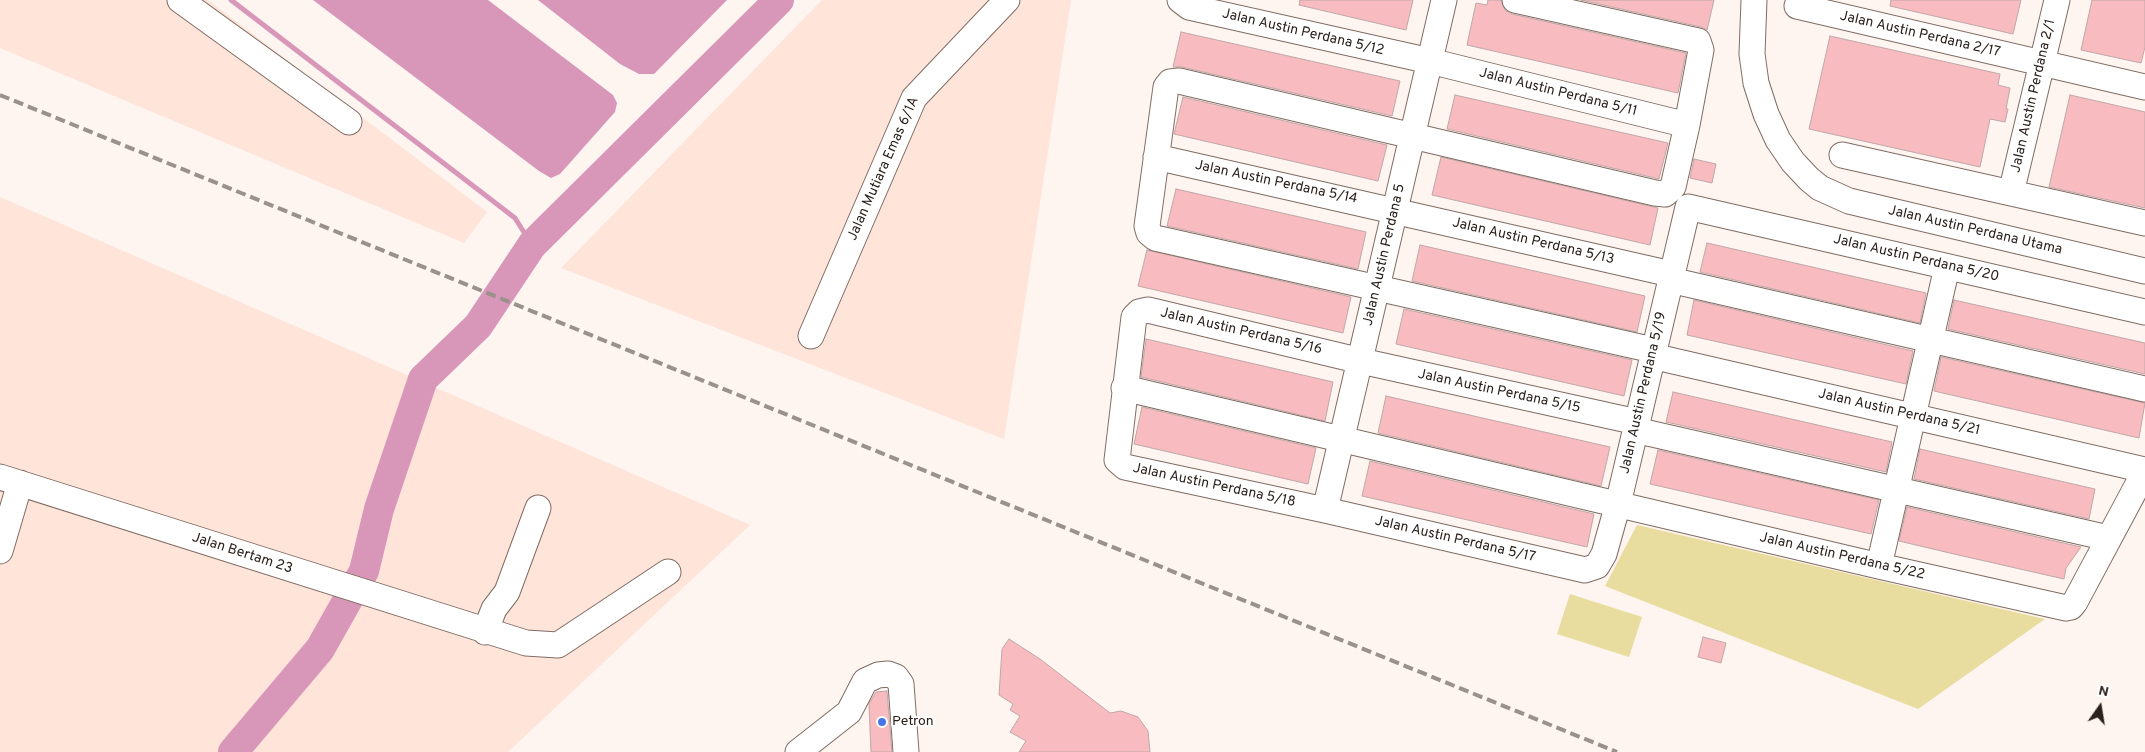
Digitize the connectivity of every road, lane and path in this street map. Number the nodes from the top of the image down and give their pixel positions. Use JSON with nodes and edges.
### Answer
{"nodes":[{"id":1,"x":180,"y":0,"type":"edge"},
{"id":2,"x":1007,"y":0,"type":"edge"},
{"id":3,"x":1180,"y":0,"type":"edge"},
{"id":4,"x":1444,"y":0,"type":"edge"},
{"id":5,"x":1515,"y":0,"type":"edge"},
{"id":6,"x":1754,"y":0,"type":"edge"},
{"id":7,"x":2057,"y":0,"type":"edge"},
{"id":8,"x":1797,"y":6,"type":"dead end"},
{"id":9,"x":1430,"y":61,"type":"junction"},
{"id":10,"x":2042,"y":63,"type":"junction"},
{"id":11,"x":2145,"y":87,"type":"edge"},
{"id":12,"x":349,"y":122,"type":"dead end"},
{"id":13,"x":1687,"y":125,"type":"junction"},
{"id":14,"x":1412,"y":136,"type":"junction"},
{"id":15,"x":1842,"y":155,"type":"dead end"},
{"id":16,"x":1156,"y":157,"type":"junction"},
{"id":17,"x":2012,"y":193,"type":"junction"},
{"id":18,"x":1688,"y":206,"type":"joint"},
{"id":19,"x":1396,"y":210,"type":"junction"},
{"id":20,"x":2145,"y":223,"type":"edge"},
{"id":21,"x":1947,"y":267,"type":"junction"},
{"id":22,"x":2145,"y":270,"type":"edge"},
{"id":23,"x":1670,"y":277,"type":"junction"},
{"id":24,"x":1378,"y":287,"type":"junction"},
{"id":25,"x":2145,"y":312,"type":"edge"},
{"id":26,"x":811,"y":336,"type":"dead end"},
{"id":27,"x":1930,"y":341,"type":"junction"},
{"id":28,"x":1653,"y":353,"type":"junction"},
{"id":29,"x":1360,"y":361,"type":"junction"},
{"id":30,"x":1124,"y":388,"type":"junction"},
{"id":31,"x":2145,"y":389,"type":"edge"},
{"id":32,"x":1913,"y":416,"type":"junction"},
{"id":33,"x":1636,"y":426,"type":"junction"},
{"id":34,"x":1343,"y":438,"type":"junction"},
{"id":35,"x":2145,"y":471,"type":"edge"},
{"id":36,"x":10,"y":480,"type":"edge"},
{"id":37,"x":1896,"y":490,"type":"junction"},
{"id":38,"x":1618,"y":504,"type":"junction"},
{"id":39,"x":538,"y":508,"type":"dead end"},
{"id":40,"x":1325,"y":510,"type":"junction"},
{"id":41,"x":2108,"y":538,"type":"junction"},
{"id":42,"x":2,"y":539,"type":"edge"},
{"id":43,"x":1879,"y":566,"type":"junction"},
{"id":44,"x":1586,"y":570,"type":"joint"},
{"id":45,"x":668,"y":572,"type":"dead end"},
{"id":46,"x":485,"y":632,"type":"junction"},
{"id":47,"x":798,"y":752,"type":"edge"},
{"id":48,"x":906,"y":752,"type":"edge"}],
"edges":[{"from":1,"to":12,"type":"street"},
{"from":2,"to":26,"type":"street","name":"Jalan Mutiara Emas 6/1A"},
{"from":3,"to":9,"type":"street","name":"Jalan Austin Perdana 5/12"},
{"from":4,"to":9,"type":"street","name":"Jalan Austin Perdana 5"},
{"from":5,"to":13,"type":"street"},
{"from":6,"to":22,"type":"street","name":"Jalan Austin Perdana Utama"},
{"from":7,"to":10,"type":"street","name":"Jalan Austin Perdana 2/1"},
{"from":8,"to":10,"type":"street","name":"Jalan Austin Perdana 2/17"},
{"from":9,"to":13,"type":"street","name":"Jalan Austin Perdana 5/11"},
{"from":9,"to":14,"type":"street","name":"Jalan Austin Perdana 5"},
{"from":10,"to":11,"type":"street","name":"Jalan Austin Perdana 2/17"},
{"from":10,"to":17,"type":"street","name":"Jalan Austin Perdana 2/1"},
{"from":13,"to":14,"type":"street"},
{"from":14,"to":16,"type":"street","name":"Jalan Austin Perdana 5/21"},
{"from":14,"to":19,"type":"street","name":"Jalan Austin Perdana 5"},
{"from":15,"to":17,"type":"street"},
{"from":16,"to":19,"type":"street","name":"Jalan Austin Perdana 5/14"},
{"from":16,"to":24,"type":"street","name":"Jalan Austin Perdana 5/21"},
{"from":17,"to":20,"type":"street"},
{"from":18,"to":21,"type":"street","name":"Jalan Austin Perdana 5/20"},
{"from":18,"to":23,"type":"street","name":"Jalan Austin Perdana 5/19"},
{"from":19,"to":23,"type":"street","name":"Jalan Austin Perdana 5/13"},
{"from":19,"to":24,"type":"street","name":"Jalan Austin Perdana 5"},
{"from":21,"to":25,"type":"street","name":"Jalan Austin Perdana 5/20"},
{"from":21,"to":27,"type":"street"},
{"from":23,"to":27,"type":"street","name":"Jalan Austin Perdana 5/13"},
{"from":23,"to":28,"type":"street","name":"Jalan Austin Perdana 5/19"},
{"from":24,"to":28,"type":"street","name":"Jalan Austin Perdana 5/21"},
{"from":24,"to":29,"type":"street","name":"Jalan Austin Perdana 5"},
{"from":27,"to":31,"type":"street","name":"Jalan Austin Perdana 5/13"},
{"from":27,"to":32,"type":"street"},
{"from":28,"to":32,"type":"street","name":"Jalan Austin Perdana 5/21"},
{"from":28,"to":33,"type":"street","name":"Jalan Austin Perdana 5/19"},
{"from":29,"to":30,"type":"street","name":"Jalan Austin Perdana 5/16"},
{"from":29,"to":33,"type":"street","name":"Jalan Austin Perdana 5/15"},
{"from":29,"to":34,"type":"street","name":"Jalan Austin Perdana 5"},
{"from":30,"to":34,"type":"street","name":"Jalan Austin Perdana 5/22"},
{"from":30,"to":40,"type":"street","name":"Jalan Austin Perdana 5/18"},
{"from":32,"to":35,"type":"street","name":"Jalan Austin Perdana 5/21"},
{"from":32,"to":37,"type":"street"},
{"from":33,"to":37,"type":"street","name":"Jalan Austin Perdana 5/15"},
{"from":33,"to":38,"type":"street","name":"Jalan Austin Perdana 5/19"},
{"from":34,"to":38,"type":"street","name":"Jalan Austin Perdana 5/22"},
{"from":34,"to":40,"type":"street","name":"Jalan Austin Perdana 5"},
{"from":35,"to":41,"type":"street"},
{"from":36,"to":42,"type":"street"},
{"from":36,"to":46,"type":"street","name":"Jalan Bertam 23"},
{"from":37,"to":41,"type":"street","name":"Jalan Austin Perdana 5/15"},
{"from":37,"to":43,"type":"street"},
{"from":38,"to":43,"type":"street","name":"Jalan Austin Perdana 5/22"},
{"from":38,"to":44,"type":"street","name":"Jalan Austin Perdana 5/19"},
{"from":39,"to":46,"type":"street"},
{"from":40,"to":44,"type":"street","name":"Jalan Austin Perdana 5/17"},
{"from":41,"to":43,"type":"street","name":"Jalan Austin Perdana 5/22"},
{"from":45,"to":46,"type":"street","name":"Jalan Bertam 23"},
{"from":47,"to":48,"type":"street"}]}
